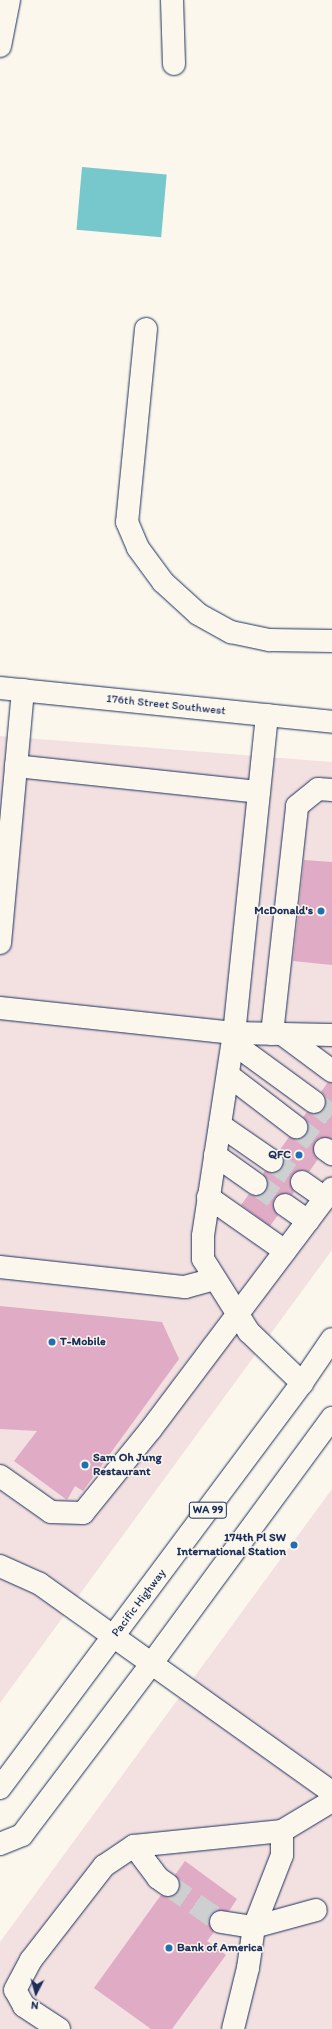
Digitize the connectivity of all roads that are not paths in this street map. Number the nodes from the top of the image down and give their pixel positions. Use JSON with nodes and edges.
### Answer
{"nodes":[{"id":1,"x":9,"y":0,"type":"edge"},
{"id":2,"x":172,"y":0,"type":"edge"},
{"id":3,"x":0,"y":46,"type":"edge"},
{"id":4,"x":174,"y":64,"type":"dead end"},
{"id":5,"x":146,"y":330,"type":"dead end"},
{"id":6,"x":332,"y":641,"type":"edge"},
{"id":7,"x":0,"y":688,"type":"edge"},
{"id":8,"x":22,"y":690,"type":"junction"},
{"id":9,"x":267,"y":715,"type":"junction"},
{"id":10,"x":332,"y":722,"type":"edge"},
{"id":11,"x":16,"y":766,"type":"junction"},
{"id":12,"x":332,"y":790,"type":"edge"},
{"id":13,"x":259,"y":792,"type":"junction"},
{"id":14,"x":0,"y":943,"type":"edge"},
{"id":15,"x":0,"y":1008,"type":"edge"},
{"id":16,"x":277,"y":1034,"type":"junction"},
{"id":17,"x":332,"y":1036,"type":"edge"},
{"id":18,"x":234,"y":1038,"type":"junction"},
{"id":19,"x":332,"y":1071,"type":"edge"},
{"id":20,"x":228,"y":1075,"type":"junction"},
{"id":21,"x":314,"y":1102,"type":"tunnel mouth"},
{"id":22,"x":220,"y":1125,"type":"junction"},
{"id":23,"x":296,"y":1127,"type":"tunnel mouth"},
{"id":24,"x":215,"y":1155,"type":"junction"},
{"id":25,"x":272,"y":1161,"type":"tunnel mouth"},
{"id":26,"x":302,"y":1182,"type":"tunnel mouth"},
{"id":27,"x":256,"y":1184,"type":"tunnel mouth"},
{"id":28,"x":328,"y":1194,"type":"edge"},
{"id":29,"x":208,"y":1197,"type":"junction"},
{"id":30,"x":285,"y":1205,"type":"tunnel mouth"},
{"id":31,"x":308,"y":1221,"type":"junction"},
{"id":32,"x":285,"y":1252,"type":"junction"},
{"id":33,"x":0,"y":1267,"type":"edge"},
{"id":34,"x":214,"y":1279,"type":"junction"},
{"id":35,"x":238,"y":1315,"type":"junction"},
{"id":36,"x":332,"y":1339,"type":"edge"},
{"id":37,"x":302,"y":1383,"type":"junction"},
{"id":38,"x":332,"y":1418,"type":"edge"},
{"id":39,"x":0,"y":1476,"type":"edge"},
{"id":40,"x":0,"y":1566,"type":"edge"},
{"id":41,"x":114,"y":1636,"type":"junction"},
{"id":42,"x":152,"y":1663,"type":"junction"},
{"id":43,"x":0,"y":1788,"type":"edge"},
{"id":44,"x":332,"y":1792,"type":"edge"},
{"id":45,"x":332,"y":1801,"type":"edge"},
{"id":46,"x":282,"y":1831,"type":"junction"},
{"id":47,"x":0,"y":1844,"type":"edge"},
{"id":48,"x":134,"y":1846,"type":"junction"},
{"id":49,"x":168,"y":1885,"type":"tunnel mouth"},
{"id":50,"x":316,"y":1910,"type":"dead end"},
{"id":51,"x":221,"y":1922,"type":"tunnel mouth"},
{"id":52,"x":254,"y":1927,"type":"junction"},
{"id":53,"x":59,"y":2029,"type":"edge"},
{"id":54,"x":233,"y":2029,"type":"edge"}],
"edges":[{"from":1,"to":3,"type":"main road"},
{"from":2,"to":4,"type":"main road"},
{"from":5,"to":6,"type":"main road"},
{"from":7,"to":8,"type":"main road","name":"176th Street Southwest"},
{"from":8,"to":9,"type":"main road","name":"176th Street Southwest"},
{"from":8,"to":11,"type":"main road"},
{"from":9,"to":10,"type":"main road","name":"176th Street Southwest"},
{"from":9,"to":13,"type":"main road"},
{"from":11,"to":13,"type":"main road"},
{"from":11,"to":14,"type":"main road"},
{"from":12,"to":16,"type":"main road"},
{"from":13,"to":18,"type":"main road"},
{"from":15,"to":18,"type":"main road"},
{"from":16,"to":17,"type":"main road"},
{"from":16,"to":18,"type":"main road"},
{"from":16,"to":19,"type":"main road"},
{"from":18,"to":20,"type":"main road"},
{"from":18,"to":21,"type":"main road"},
{"from":20,"to":22,"type":"main road"},
{"from":20,"to":23,"type":"main road"},
{"from":22,"to":24,"type":"main road"},
{"from":22,"to":25,"type":"main road"},
{"from":24,"to":27,"type":"main road"},
{"from":24,"to":29,"type":"main road"},
{"from":26,"to":28,"type":"main road"},
{"from":28,"to":31,"type":"main road"},
{"from":29,"to":32,"type":"main road"},
{"from":29,"to":34,"type":"main road"},
{"from":30,"to":31,"type":"main road"},
{"from":31,"to":32,"type":"main road"},
{"from":32,"to":35,"type":"main road"},
{"from":33,"to":34,"type":"main road"},
{"from":34,"to":35,"type":"main road"},
{"from":35,"to":37,"type":"main road"},
{"from":35,"to":39,"type":"main road"},
{"from":36,"to":37,"type":"main road","name":"Pacific Highway","number":"WA 99"},
{"from":37,"to":41,"type":"main road","name":"Pacific Highway","number":"WA 99"},
{"from":38,"to":42,"type":"main road"},
{"from":40,"to":41,"type":"main road"},
{"from":41,"to":42,"type":"main road"},
{"from":41,"to":43,"type":"main road","name":"Pacific Highway","number":"WA 99"},
{"from":42,"to":44,"type":"main road"},
{"from":42,"to":47,"type":"main road"},
{"from":45,"to":46,"type":"main road"},
{"from":46,"to":48,"type":"main road"},
{"from":46,"to":52,"type":"main road"},
{"from":48,"to":49,"type":"main road"},
{"from":48,"to":53,"type":"main road"},
{"from":50,"to":52,"type":"main road"},
{"from":51,"to":52,"type":"main road"},
{"from":52,"to":54,"type":"main road"}]}
